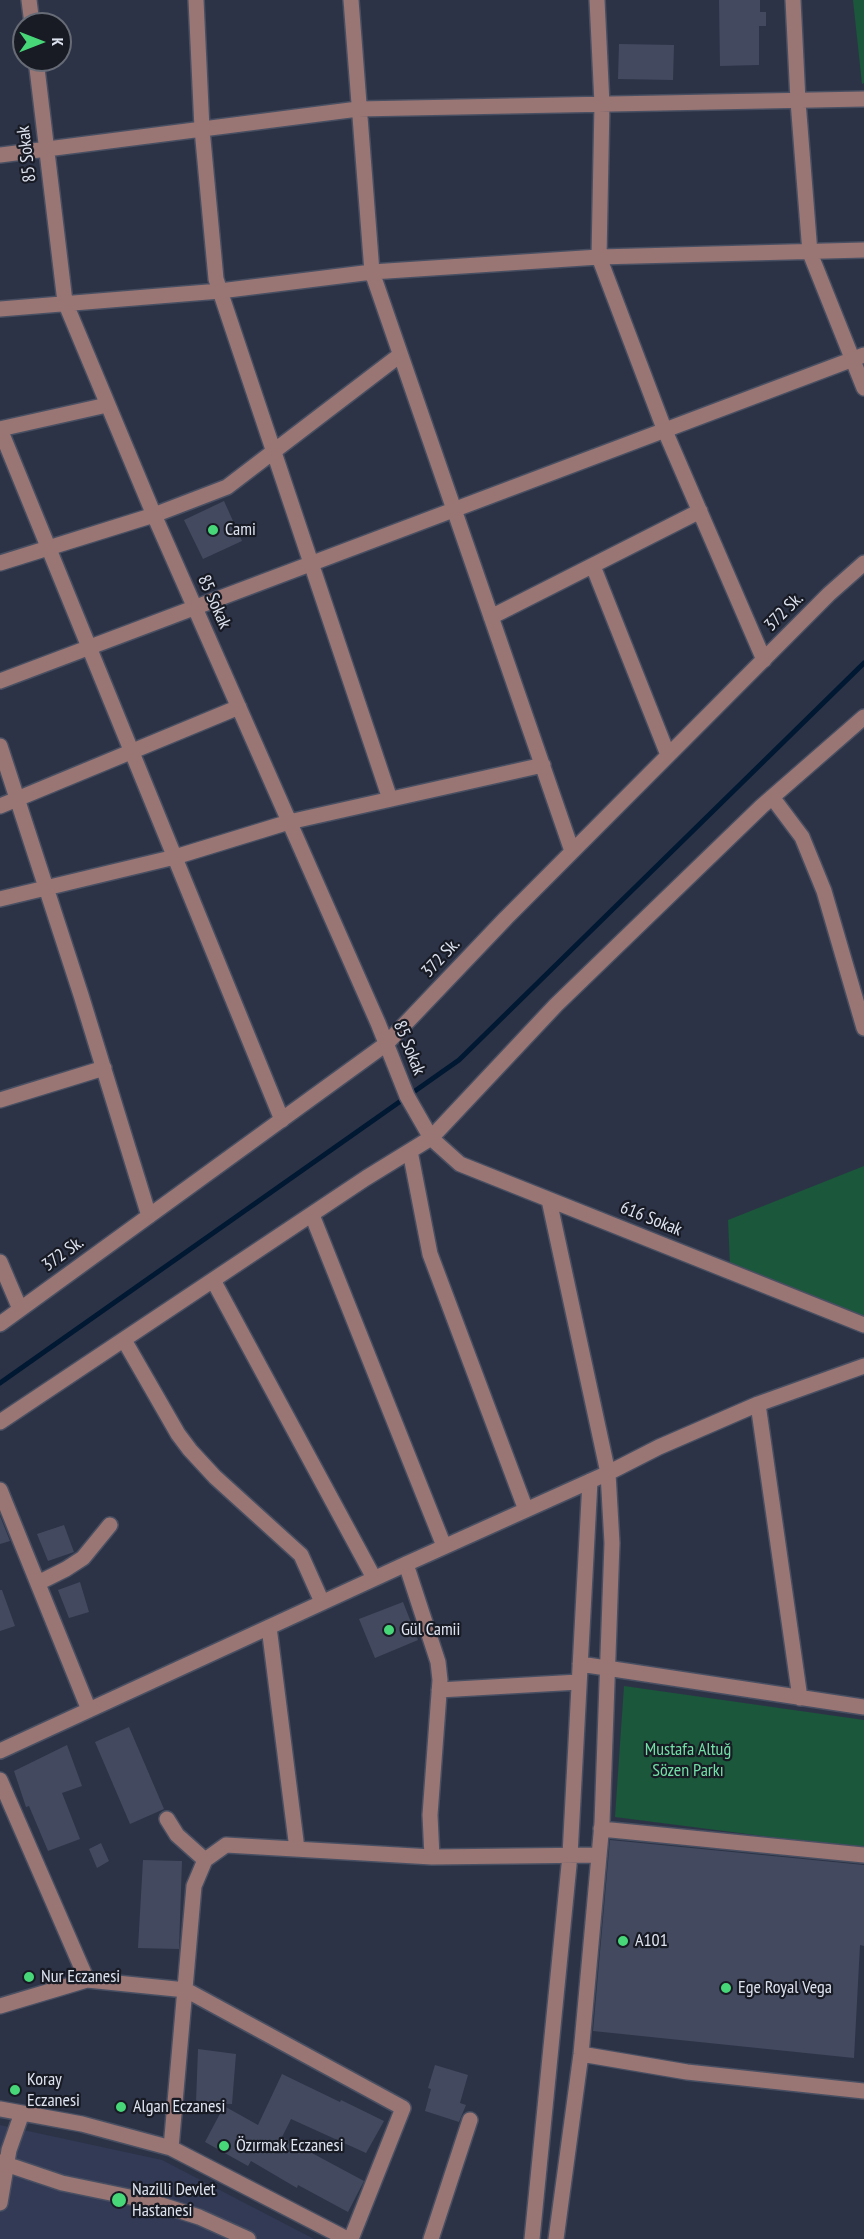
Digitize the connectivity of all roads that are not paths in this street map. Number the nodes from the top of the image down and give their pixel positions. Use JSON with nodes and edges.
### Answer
{"nodes":[{"id":1,"x":196,"y":0,"type":"edge"},
{"id":2,"x":351,"y":0,"type":"edge"},
{"id":3,"x":597,"y":0,"type":"edge"},
{"id":4,"x":793,"y":0,"type":"edge"},
{"id":5,"x":37,"y":72,"type":"edge"},
{"id":6,"x":864,"y":99,"type":"edge"},
{"id":7,"x":798,"y":101,"type":"junction"},
{"id":8,"x":602,"y":104,"type":"junction"},
{"id":9,"x":358,"y":109,"type":"junction"},
{"id":10,"x":202,"y":129,"type":"junction"},
{"id":11,"x":46,"y":149,"type":"junction"},
{"id":12,"x":0,"y":155,"type":"edge"},
{"id":13,"x":864,"y":250,"type":"edge"},
{"id":14,"x":810,"y":253,"type":"junction"},
{"id":15,"x":599,"y":257,"type":"junction"},
{"id":16,"x":372,"y":272,"type":"junction"},
{"id":17,"x":220,"y":291,"type":"junction"},
{"id":18,"x":65,"y":302,"type":"junction"},
{"id":19,"x":0,"y":309,"type":"edge"},
{"id":20,"x":400,"y":355,"type":"junction"},
{"id":21,"x":859,"y":357,"type":"edge"},
{"id":22,"x":864,"y":388,"type":"edge"},
{"id":23,"x":107,"y":405,"type":"junction"},
{"id":24,"x":0,"y":429,"type":"edge"},
{"id":25,"x":665,"y":431,"type":"junction"},
{"id":26,"x":274,"y":450,"type":"junction"},
{"id":27,"x":454,"y":510,"type":"junction"},
{"id":28,"x":700,"y":511,"type":"junction"},
{"id":29,"x":154,"y":515,"type":"junction"},
{"id":30,"x":50,"y":548,"type":"junction"},
{"id":31,"x":0,"y":563,"type":"edge"},
{"id":32,"x":864,"y":563,"type":"edge"},
{"id":33,"x":311,"y":565,"type":"junction"},
{"id":34,"x":592,"y":566,"type":"junction"},
{"id":35,"x":196,"y":608,"type":"junction"},
{"id":36,"x":492,"y":617,"type":"junction"},
{"id":37,"x":89,"y":648,"type":"junction"},
{"id":38,"x":764,"y":660,"type":"junction"},
{"id":39,"x":0,"y":681,"type":"edge"},
{"id":40,"x":239,"y":707,"type":"junction"},
{"id":41,"x":864,"y":717,"type":"edge"},
{"id":42,"x":0,"y":746,"type":"edge"},
{"id":43,"x":131,"y":752,"type":"junction"},
{"id":44,"x":668,"y":755,"type":"junction"},
{"id":45,"x":543,"y":765,"type":"junction"},
{"id":46,"x":772,"y":797,"type":"junction"},
{"id":47,"x":17,"y":799,"type":"junction"},
{"id":48,"x":390,"y":799,"type":"junction"},
{"id":49,"x":0,"y":806,"type":"edge"},
{"id":50,"x":289,"y":822,"type":"junction"},
{"id":51,"x":572,"y":851,"type":"junction"},
{"id":52,"x":174,"y":857,"type":"junction"},
{"id":53,"x":46,"y":888,"type":"junction"},
{"id":54,"x":0,"y":899,"type":"edge"},
{"id":55,"x":864,"y":1028,"type":"edge"},
{"id":56,"x":387,"y":1044,"type":"junction"},
{"id":57,"x":104,"y":1068,"type":"junction"},
{"id":58,"x":0,"y":1100,"type":"edge"},
{"id":59,"x":282,"y":1120,"type":"junction"},
{"id":60,"x":431,"y":1138,"type":"junction"},
{"id":61,"x":410,"y":1151,"type":"junction"},
{"id":62,"x":549,"y":1200,"type":"junction"},
{"id":63,"x":312,"y":1215,"type":"junction"},
{"id":64,"x":149,"y":1216,"type":"junction"},
{"id":65,"x":0,"y":1262,"type":"edge"},
{"id":66,"x":213,"y":1280,"type":"junction"},
{"id":67,"x":20,"y":1309,"type":"junction"},
{"id":68,"x":0,"y":1324,"type":"edge"},
{"id":69,"x":864,"y":1325,"type":"edge"},
{"id":70,"x":124,"y":1340,"type":"junction"},
{"id":71,"x":864,"y":1365,"type":"edge"},
{"id":72,"x":758,"y":1404,"type":"junction"},
{"id":73,"x":0,"y":1422,"type":"edge"},
{"id":74,"x":608,"y":1473,"type":"junction"},
{"id":75,"x":590,"y":1482,"type":"junction"},
{"id":76,"x":0,"y":1490,"type":"edge"},
{"id":77,"x":526,"y":1510,"type":"junction"},
{"id":78,"x":110,"y":1525,"type":"dead end"},
{"id":79,"x":444,"y":1546,"type":"junction"},
{"id":80,"x":406,"y":1564,"type":"junction"},
{"id":81,"x":374,"y":1578,"type":"junction"},
{"id":82,"x":38,"y":1583,"type":"junction"},
{"id":83,"x":322,"y":1602,"type":"junction"},
{"id":84,"x":269,"y":1627,"type":"junction"},
{"id":85,"x":580,"y":1664,"type":"junction"},
{"id":86,"x":607,"y":1667,"type":"junction"},
{"id":87,"x":579,"y":1682,"type":"junction"},
{"id":88,"x":440,"y":1685,"type":"junction"},
{"id":89,"x":800,"y":1698,"type":"junction"},
{"id":90,"x":864,"y":1707,"type":"edge"},
{"id":91,"x":89,"y":1710,"type":"junction"},
{"id":92,"x":1,"y":1747,"type":"edge"},
{"id":93,"x":0,"y":1780,"type":"edge"},
{"id":94,"x":166,"y":1819,"type":"dead end"},
{"id":95,"x":601,"y":1829,"type":"junction"},
{"id":96,"x":297,"y":1849,"type":"junction"},
{"id":97,"x":570,"y":1855,"type":"junction"},
{"id":98,"x":599,"y":1855,"type":"junction"},
{"id":99,"x":864,"y":1855,"type":"edge"},
{"id":100,"x":432,"y":1857,"type":"junction"},
{"id":101,"x":205,"y":1860,"type":"junction"},
{"id":102,"x":87,"y":1980,"type":"junction"},
{"id":103,"x":186,"y":1990,"type":"junction"},
{"id":104,"x":0,"y":2006,"type":"edge"},
{"id":105,"x":581,"y":2054,"type":"junction"},
{"id":106,"x":864,"y":2091,"type":"edge"},
{"id":107,"x":0,"y":2109,"type":"edge"},
{"id":108,"x":22,"y":2113,"type":"junction"},
{"id":109,"x":470,"y":2120,"type":"dead end"},
{"id":110,"x":171,"y":2148,"type":"junction"},
{"id":111,"x":4,"y":2163,"type":"edge"},
{"id":112,"x":0,"y":2203,"type":"edge"},
{"id":113,"x":248,"y":2239,"type":"edge"},
{"id":114,"x":349,"y":2239,"type":"edge"},
{"id":115,"x":430,"y":2239,"type":"edge"},
{"id":116,"x":532,"y":2239,"type":"edge"},
{"id":117,"x":556,"y":2239,"type":"edge"}],
"edges":[{"from":1,"to":10,"type":"street"},
{"from":2,"to":9,"type":"street"},
{"from":3,"to":8,"type":"street"},
{"from":4,"to":7,"type":"street"},
{"from":5,"to":11,"type":"street","name":"85 Sokak"},
{"from":6,"to":7,"type":"street"},
{"from":7,"to":8,"type":"street"},
{"from":7,"to":14,"type":"street"},
{"from":8,"to":9,"type":"street"},
{"from":8,"to":15,"type":"street"},
{"from":9,"to":10,"type":"street"},
{"from":9,"to":16,"type":"street"},
{"from":10,"to":11,"type":"street"},
{"from":10,"to":17,"type":"street"},
{"from":11,"to":12,"type":"street"},
{"from":11,"to":18,"type":"street","name":"85 Sokak"},
{"from":13,"to":14,"type":"street"},
{"from":14,"to":15,"type":"street"},
{"from":14,"to":21,"type":"street"},
{"from":15,"to":16,"type":"street"},
{"from":15,"to":25,"type":"street"},
{"from":16,"to":17,"type":"street"},
{"from":16,"to":20,"type":"street"},
{"from":17,"to":18,"type":"street"},
{"from":17,"to":26,"type":"street"},
{"from":18,"to":19,"type":"street"},
{"from":18,"to":23,"type":"street","name":"85 Sokak"},
{"from":20,"to":26,"type":"street"},
{"from":20,"to":27,"type":"street"},
{"from":21,"to":22,"type":"street"},
{"from":21,"to":25,"type":"street"},
{"from":23,"to":24,"type":"street"},
{"from":23,"to":29,"type":"street","name":"85 Sokak"},
{"from":24,"to":30,"type":"street"},
{"from":25,"to":27,"type":"street"},
{"from":25,"to":28,"type":"street"},
{"from":26,"to":29,"type":"street"},
{"from":26,"to":33,"type":"street"},
{"from":27,"to":33,"type":"street"},
{"from":27,"to":36,"type":"street"},
{"from":28,"to":34,"type":"street"},
{"from":28,"to":38,"type":"street"},
{"from":29,"to":30,"type":"street"},
{"from":29,"to":35,"type":"street","name":"85 Sokak"},
{"from":30,"to":31,"type":"street"},
{"from":30,"to":37,"type":"street"},
{"from":32,"to":38,"type":"street","name":"372 Sk."},
{"from":33,"to":35,"type":"street"},
{"from":33,"to":48,"type":"street"},
{"from":34,"to":36,"type":"street"},
{"from":34,"to":44,"type":"street"},
{"from":35,"to":37,"type":"street"},
{"from":35,"to":40,"type":"street","name":"85 Sokak"},
{"from":36,"to":45,"type":"street"},
{"from":37,"to":39,"type":"street"},
{"from":37,"to":43,"type":"street"},
{"from":38,"to":44,"type":"street","name":"372 Sk."},
{"from":40,"to":43,"type":"street"},
{"from":40,"to":50,"type":"street","name":"85 Sokak"},
{"from":41,"to":46,"type":"street"},
{"from":42,"to":47,"type":"street"},
{"from":43,"to":47,"type":"street"},
{"from":43,"to":52,"type":"street"},
{"from":44,"to":51,"type":"street","name":"372 Sk."},
{"from":45,"to":48,"type":"street"},
{"from":45,"to":51,"type":"street"},
{"from":46,"to":55,"type":"street"},
{"from":46,"to":60,"type":"street"},
{"from":47,"to":49,"type":"street"},
{"from":47,"to":53,"type":"street"},
{"from":48,"to":50,"type":"street"},
{"from":50,"to":52,"type":"street"},
{"from":50,"to":56,"type":"street","name":"85 Sokak"},
{"from":51,"to":56,"type":"street","name":"372 Sk."},
{"from":52,"to":53,"type":"street"},
{"from":52,"to":59,"type":"street"},
{"from":53,"to":54,"type":"street"},
{"from":53,"to":57,"type":"street"},
{"from":56,"to":59,"type":"street","name":"372 Sk."},
{"from":56,"to":60,"type":"street","name":"85 Sokak"},
{"from":57,"to":58,"type":"street"},
{"from":57,"to":64,"type":"street"},
{"from":59,"to":64,"type":"street","name":"372 Sk."},
{"from":60,"to":61,"type":"street"},
{"from":60,"to":62,"type":"street","name":"616 Sokak"},
{"from":61,"to":63,"type":"street"},
{"from":61,"to":77,"type":"street"},
{"from":62,"to":69,"type":"street","name":"616 Sokak"},
{"from":62,"to":74,"type":"street"},
{"from":63,"to":66,"type":"street"},
{"from":63,"to":79,"type":"street"},
{"from":64,"to":67,"type":"street","name":"372 Sk."},
{"from":65,"to":67,"type":"street"},
{"from":66,"to":70,"type":"street"},
{"from":66,"to":81,"type":"street"},
{"from":67,"to":68,"type":"street","name":"372 Sk."},
{"from":70,"to":73,"type":"street"},
{"from":70,"to":83,"type":"street"},
{"from":71,"to":72,"type":"street"},
{"from":72,"to":74,"type":"street"},
{"from":72,"to":89,"type":"street"},
{"from":74,"to":75,"type":"street"},
{"from":74,"to":86,"type":"street"},
{"from":75,"to":77,"type":"street"},
{"from":75,"to":85,"type":"street"},
{"from":76,"to":82,"type":"street"},
{"from":77,"to":79,"type":"street"},
{"from":78,"to":82,"type":"street"},
{"from":79,"to":80,"type":"street"},
{"from":80,"to":81,"type":"street"},
{"from":80,"to":88,"type":"street"},
{"from":81,"to":83,"type":"street"},
{"from":82,"to":91,"type":"street"},
{"from":83,"to":84,"type":"street"},
{"from":84,"to":91,"type":"street"},
{"from":84,"to":96,"type":"street"},
{"from":85,"to":86,"type":"street"},
{"from":85,"to":87,"type":"street"},
{"from":86,"to":89,"type":"street"},
{"from":86,"to":95,"type":"street"},
{"from":87,"to":88,"type":"street"},
{"from":87,"to":97,"type":"street"},
{"from":88,"to":100,"type":"street"},
{"from":89,"to":90,"type":"street"},
{"from":91,"to":92,"type":"street"},
{"from":93,"to":102,"type":"street"},
{"from":94,"to":101,"type":"street"},
{"from":95,"to":98,"type":"street"},
{"from":95,"to":99,"type":"street"},
{"from":96,"to":100,"type":"street"},
{"from":96,"to":101,"type":"street"},
{"from":97,"to":98,"type":"street"},
{"from":97,"to":100,"type":"street"},
{"from":97,"to":116,"type":"street"},
{"from":98,"to":105,"type":"street"},
{"from":101,"to":103,"type":"street"},
{"from":102,"to":103,"type":"street"},
{"from":102,"to":104,"type":"street"},
{"from":103,"to":110,"type":"street"},
{"from":103,"to":114,"type":"street"},
{"from":105,"to":106,"type":"street"},
{"from":105,"to":117,"type":"street"},
{"from":107,"to":108,"type":"street"},
{"from":108,"to":110,"type":"street"},
{"from":108,"to":111,"type":"street"},
{"from":109,"to":115,"type":"street"},
{"from":110,"to":114,"type":"street"},
{"from":111,"to":112,"type":"street"},
{"from":111,"to":113,"type":"street"}]}
